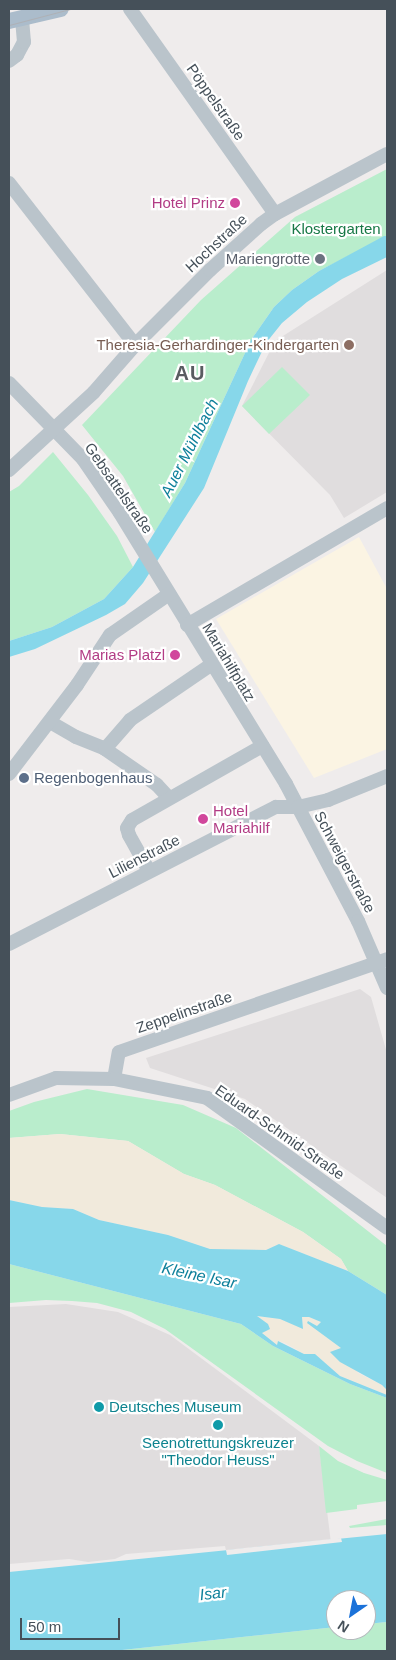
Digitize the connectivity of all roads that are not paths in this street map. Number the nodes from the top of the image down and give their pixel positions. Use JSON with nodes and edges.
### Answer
{"nodes":[{"id":1,"x":61,"y":9,"type":"edge"},
{"id":2,"x":130,"y":9,"type":"edge"},
{"id":3,"x":15,"y":21,"type":"edge"},
{"id":4,"x":9,"y":61,"type":"edge"},
{"id":5,"x":387,"y":154,"type":"edge"},
{"id":6,"x":9,"y":183,"type":"edge"},
{"id":7,"x":275,"y":214,"type":"junction"},
{"id":8,"x":135,"y":345,"type":"junction"},
{"id":9,"x":9,"y":383,"type":"edge"},
{"id":10,"x":14,"y":467,"type":"edge"},
{"id":11,"x":387,"y":508,"type":"edge"},
{"id":12,"x":166,"y":589,"type":"junction"},
{"id":13,"x":187,"y":625,"type":"junction"},
{"id":14,"x":212,"y":664,"type":"junction"},
{"id":15,"x":50,"y":722,"type":"junction"},
{"id":16,"x":262,"y":746,"type":"junction"},
{"id":17,"x":105,"y":749,"type":"junction"},
{"id":18,"x":9,"y":774,"type":"edge"},
{"id":19,"x":387,"y":776,"type":"edge"},
{"id":20,"x":168,"y":797,"type":"junction"},
{"id":21,"x":298,"y":807,"type":"junction"},
{"id":22,"x":149,"y":872,"type":"junction"},
{"id":23,"x":9,"y":943,"type":"edge"},
{"id":24,"x":382,"y":961,"type":"edge"},
{"id":25,"x":387,"y":988,"type":"edge"},
{"id":26,"x":114,"y":1079,"type":"junction"},
{"id":27,"x":9,"y":1094,"type":"edge"},
{"id":28,"x":387,"y":1228,"type":"edge"}],
"edges":[{"from":1,"to":3,"type":"main road"},
{"from":2,"to":7,"type":"street","name":"Pöppelstraße"},
{"from":3,"to":4,"type":"street"},
{"from":5,"to":7,"type":"street","name":"Hochstraße"},
{"from":6,"to":8,"type":"street"},
{"from":7,"to":8,"type":"street","name":"Hochstraße"},
{"from":8,"to":10,"type":"street","name":"Hochstraße"},
{"from":9,"to":12,"type":"street","name":"Gebsattelstraße"},
{"from":11,"to":13,"type":"street","name":"Mariahilfplatz"},
{"from":12,"to":13,"type":"street","name":"Gebsattelstraße"},
{"from":12,"to":15,"type":"street"},
{"from":13,"to":14,"type":"street","name":"Mariahilfplatz"},
{"from":14,"to":16,"type":"street","name":"Mariahilfplatz"},
{"from":14,"to":17,"type":"street"},
{"from":15,"to":17,"type":"street"},
{"from":15,"to":18,"type":"street"},
{"from":16,"to":20,"type":"street"},
{"from":16,"to":21,"type":"street","name":"Mariahilfplatz"},
{"from":17,"to":20,"type":"street"},
{"from":19,"to":21,"type":"street"},
{"from":20,"to":22,"type":"street"},
{"from":21,"to":22,"type":"street","name":"Lilienstraße"},
{"from":21,"to":24,"type":"street","name":"Schweigerstraße"},
{"from":22,"to":23,"type":"street","name":"Lilienstraße"},
{"from":24,"to":25,"type":"street","name":"Schweigerstraße"},
{"from":24,"to":26,"type":"street","name":"Zeppelinstraße"},
{"from":26,"to":27,"type":"street"},
{"from":26,"to":28,"type":"street","name":"Eduard-Schmid-Straße"}]}
